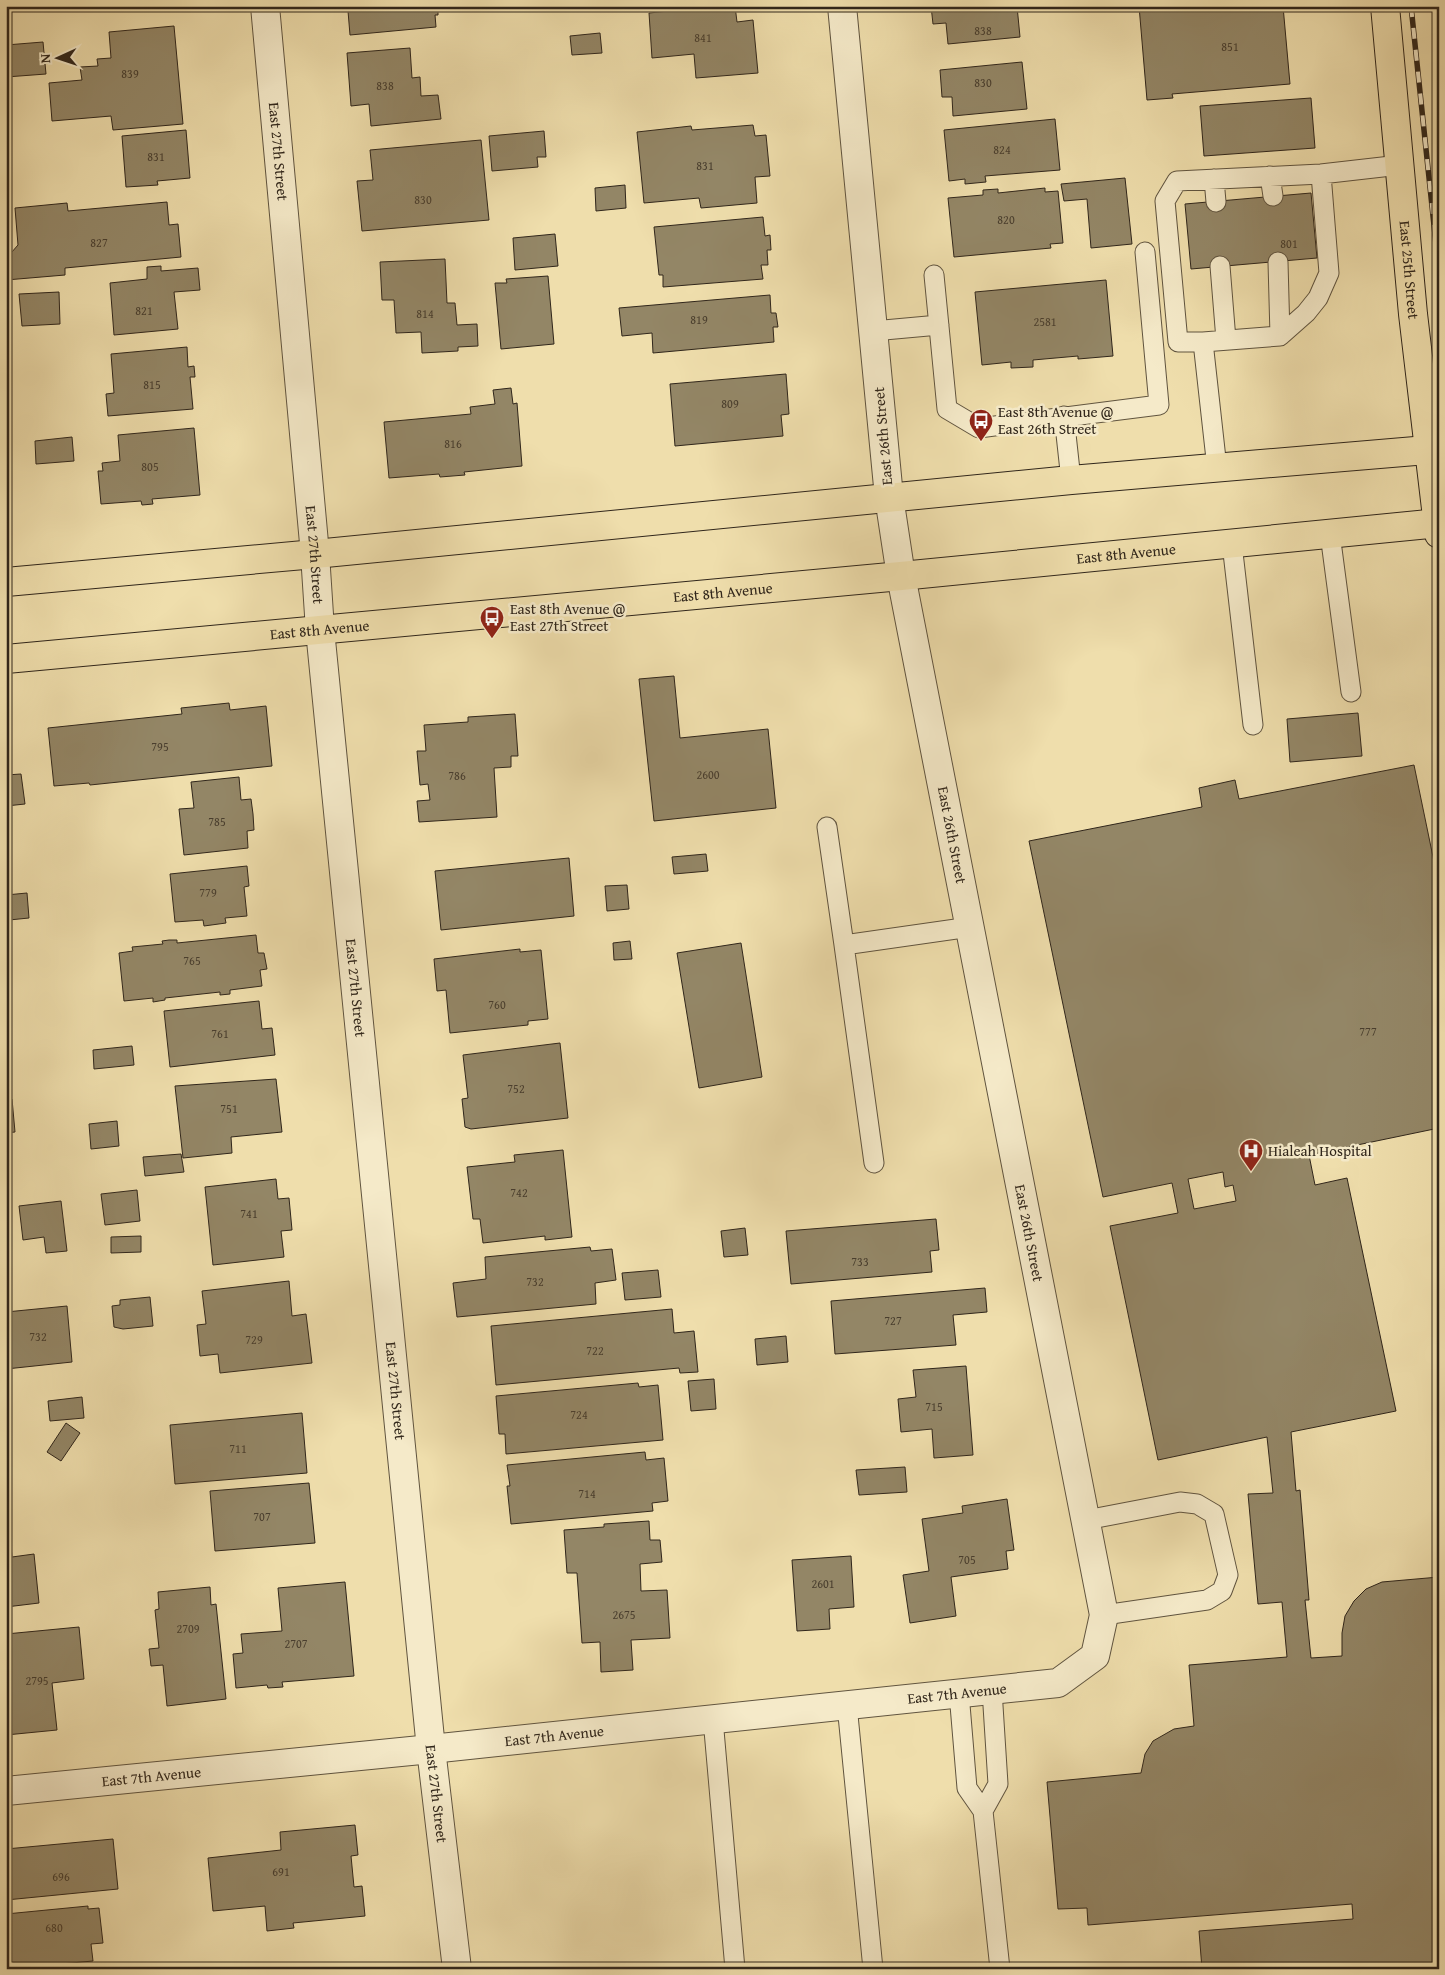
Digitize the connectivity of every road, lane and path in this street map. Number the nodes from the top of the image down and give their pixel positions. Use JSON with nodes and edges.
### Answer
{"nodes":[{"id":1,"x":265,"y":6,"type":"edge"},
{"id":2,"x":842,"y":6,"type":"edge"},
{"id":3,"x":1385,"y":6,"type":"edge"},
{"id":4,"x":1400,"y":165,"type":"junction"},
{"id":5,"x":1321,"y":174,"type":"junction"},
{"id":6,"x":1270,"y":176,"type":"junction"},
{"id":7,"x":1214,"y":179,"type":"junction"},
{"id":8,"x":1273,"y":196,"type":"dead end"},
{"id":9,"x":1216,"y":202,"type":"dead end"},
{"id":10,"x":1145,"y":252,"type":"dead end"},
{"id":11,"x":1278,"y":262,"type":"dead end"},
{"id":12,"x":1220,"y":266,"type":"dead end"},
{"id":13,"x":934,"y":275,"type":"dead end"},
{"id":14,"x":939,"y":325,"type":"junction"},
{"id":15,"x":873,"y":331,"type":"junction"},
{"id":16,"x":1280,"y":336,"type":"junction"},
{"id":17,"x":1226,"y":340,"type":"junction"},
{"id":18,"x":1178,"y":342,"type":"junction"},
{"id":19,"x":1203,"y":342,"type":"junction"},
{"id":20,"x":1155,"y":343,"type":"junction"},
{"id":21,"x":1064,"y":416,"type":"junction"},
{"id":22,"x":1433,"y":450,"type":"edge"},
{"id":23,"x":1217,"y":468,"type":"junction"},
{"id":24,"x":1071,"y":480,"type":"junction"},
{"id":25,"x":889,"y":497,"type":"junction"},
{"id":26,"x":1438,"y":527,"type":"edge"},
{"id":27,"x":1330,"y":534,"type":"junction"},
{"id":28,"x":1232,"y":544,"type":"junction"},
{"id":29,"x":315,"y":554,"type":"junction"},
{"id":30,"x":901,"y":576,"type":"junction"},
{"id":31,"x":6,"y":582,"type":"edge"},
{"id":32,"x":320,"y":630,"type":"junction"},
{"id":33,"x":6,"y":659,"type":"edge"},
{"id":34,"x":1351,"y":692,"type":"dead end"},
{"id":35,"x":1253,"y":725,"type":"dead end"},
{"id":36,"x":827,"y":828,"type":"dead end"},
{"id":37,"x":970,"y":927,"type":"junction"},
{"id":38,"x":844,"y":946,"type":"junction"},
{"id":39,"x":874,"y":1163,"type":"dead end"},
{"id":40,"x":1086,"y":1520,"type":"junction"},
{"id":41,"x":1104,"y":1616,"type":"junction"},
{"id":42,"x":1095,"y":1656,"type":"joint"},
{"id":43,"x":992,"y":1690,"type":"junction"},
{"id":44,"x":959,"y":1692,"type":"junction"},
{"id":45,"x":847,"y":1705,"type":"junction"},
{"id":46,"x":712,"y":1719,"type":"junction"},
{"id":47,"x":431,"y":1749,"type":"junction"},
{"id":48,"x":6,"y":1791,"type":"edge"},
{"id":49,"x":983,"y":1811,"type":"junction"},
{"id":50,"x":457,"y":1969,"type":"edge"},
{"id":51,"x":735,"y":1969,"type":"edge"},
{"id":52,"x":874,"y":1969,"type":"edge"},
{"id":53,"x":1000,"y":1969,"type":"edge"}],
"edges":[{"from":1,"to":29,"type":"street","name":"East 27th Street"},
{"from":2,"to":15,"type":"street","name":"East 26th Street"},
{"from":3,"to":4,"type":"main road","name":"East 25th Street"},
{"from":4,"to":5,"type":"lane"},
{"from":4,"to":22,"type":"main road","name":"East 25th Street"},
{"from":5,"to":6,"type":"lane"},
{"from":5,"to":16,"type":"lane"},
{"from":6,"to":7,"type":"lane"},
{"from":6,"to":8,"type":"lane"},
{"from":7,"to":9,"type":"lane"},
{"from":7,"to":18,"type":"lane"},
{"from":10,"to":20,"type":"lane"},
{"from":11,"to":16,"type":"lane"},
{"from":12,"to":17,"type":"lane"},
{"from":13,"to":14,"type":"lane"},
{"from":14,"to":15,"type":"lane"},
{"from":14,"to":21,"type":"lane"},
{"from":15,"to":25,"type":"street","name":"East 26th Street"},
{"from":16,"to":17,"type":"lane"},
{"from":17,"to":19,"type":"lane"},
{"from":18,"to":19,"type":"lane"},
{"from":18,"to":20,"type":"lane"},
{"from":19,"to":23,"type":"lane"},
{"from":20,"to":21,"type":"lane"},
{"from":21,"to":24,"type":"lane"},
{"from":22,"to":23,"type":"main road"},
{"from":22,"to":26,"type":"main road","name":"East 25th Street"},
{"from":23,"to":24,"type":"main road"},
{"from":24,"to":25,"type":"main road"},
{"from":25,"to":29,"type":"main road"},
{"from":25,"to":30,"type":"street","name":"East 26th Street"},
{"from":26,"to":27,"type":"main road","name":"East 8th Avenue"},
{"from":27,"to":28,"type":"main road","name":"East 8th Avenue"},
{"from":27,"to":34,"type":"lane"},
{"from":28,"to":30,"type":"main road","name":"East 8th Avenue"},
{"from":28,"to":35,"type":"lane"},
{"from":29,"to":31,"type":"main road"},
{"from":29,"to":32,"type":"street","name":"East 27th Street"},
{"from":30,"to":32,"type":"main road","name":"East 8th Avenue"},
{"from":30,"to":37,"type":"street","name":"East 26th Street"},
{"from":32,"to":33,"type":"main road","name":"East 8th Avenue"},
{"from":32,"to":47,"type":"street","name":"East 27th Street"},
{"from":36,"to":38,"type":"lane"},
{"from":37,"to":38,"type":"lane"},
{"from":37,"to":40,"type":"street","name":"East 26th Street"},
{"from":38,"to":39,"type":"lane"},
{"from":40,"to":41,"type":"street","name":"East 26th Street"},
{"from":40,"to":41,"type":"lane"},
{"from":41,"to":42,"type":"street","name":"East 26th Street"},
{"from":42,"to":43,"type":"street","name":"East 7th Avenue"},
{"from":43,"to":44,"type":"street","name":"East 7th Avenue"},
{"from":43,"to":49,"type":"lane"},
{"from":44,"to":45,"type":"street","name":"East 7th Avenue"},
{"from":44,"to":49,"type":"lane"},
{"from":45,"to":46,"type":"street","name":"East 7th Avenue"},
{"from":45,"to":52,"type":"lane"},
{"from":46,"to":47,"type":"street","name":"East 7th Avenue"},
{"from":46,"to":51,"type":"lane"},
{"from":47,"to":48,"type":"street","name":"East 7th Avenue"},
{"from":47,"to":50,"type":"street","name":"East 27th Street"},
{"from":49,"to":53,"type":"lane"}]}
